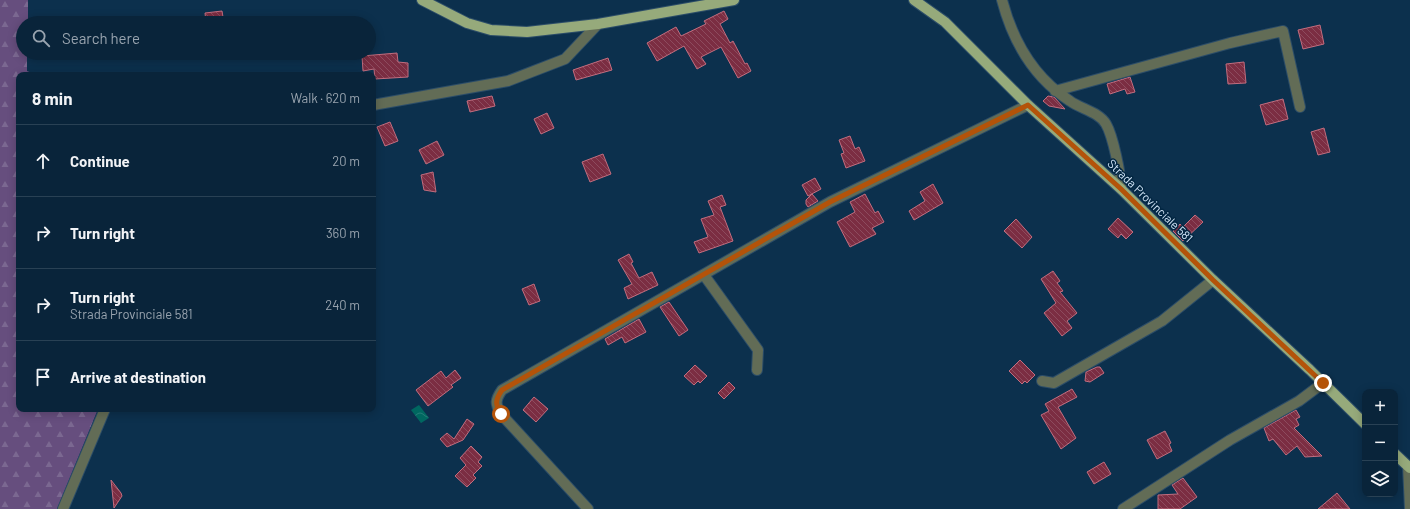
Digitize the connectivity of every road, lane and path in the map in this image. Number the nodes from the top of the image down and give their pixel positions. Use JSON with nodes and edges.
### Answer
{"nodes":[{"id":1,"x":422,"y":0,"type":"edge"},
{"id":2,"x":734,"y":0,"type":"edge"},
{"id":3,"x":914,"y":0,"type":"edge"},
{"id":4,"x":1002,"y":0,"type":"edge"},
{"id":5,"x":598,"y":24,"type":"junction"},
{"id":6,"x":1055,"y":90,"type":"junction"},
{"id":7,"x":376,"y":104,"type":"edge"},
{"id":8,"x":1028,"y":105,"type":"junction"},
{"id":9,"x":1300,"y":108,"type":"dead end"},
{"id":10,"x":1121,"y":189,"type":"junction"},
{"id":11,"x":704,"y":275,"type":"junction"},
{"id":12,"x":1213,"y":280,"type":"junction"},
{"id":13,"x":757,"y":370,"type":"dead end"},
{"id":14,"x":1042,"y":381,"type":"dead end"},
{"id":15,"x":1323,"y":383,"type":"junction"},
{"id":16,"x":104,"y":412,"type":"edge"},
{"id":17,"x":1362,"y":421,"type":"edge"},
{"id":18,"x":1398,"y":457,"type":"edge"},
{"id":19,"x":1409,"y":467,"type":"edge"},
{"id":20,"x":63,"y":509,"type":"edge"},
{"id":21,"x":588,"y":509,"type":"edge"},
{"id":22,"x":1123,"y":509,"type":"edge"},
{"id":23,"x":1410,"y":509,"type":"edge"}],
"edges":[{"from":1,"to":5,"type":"main road"},
{"from":2,"to":5,"type":"main road"},
{"from":3,"to":8,"type":"main road","name":"Strada Provinciale 581"},
{"from":4,"to":6,"type":"street"},
{"from":5,"to":7,"type":"street"},
{"from":6,"to":9,"type":"street"},
{"from":6,"to":10,"type":"street"},
{"from":8,"to":10,"type":"main road","name":"Strada Provinciale 581"},
{"from":8,"to":11,"type":"street"},
{"from":10,"to":12,"type":"main road","name":"Strada Provinciale 581"},
{"from":11,"to":13,"type":"street"},
{"from":11,"to":21,"type":"street"},
{"from":12,"to":14,"type":"street"},
{"from":12,"to":15,"type":"main road","name":"Strada Provinciale 581"},
{"from":15,"to":17,"type":"main road","name":"Strada Provinciale 581"},
{"from":15,"to":22,"type":"street"},
{"from":16,"to":20,"type":"street"},
{"from":18,"to":19,"type":"main road"},
{"from":19,"to":23,"type":"street"}]}
